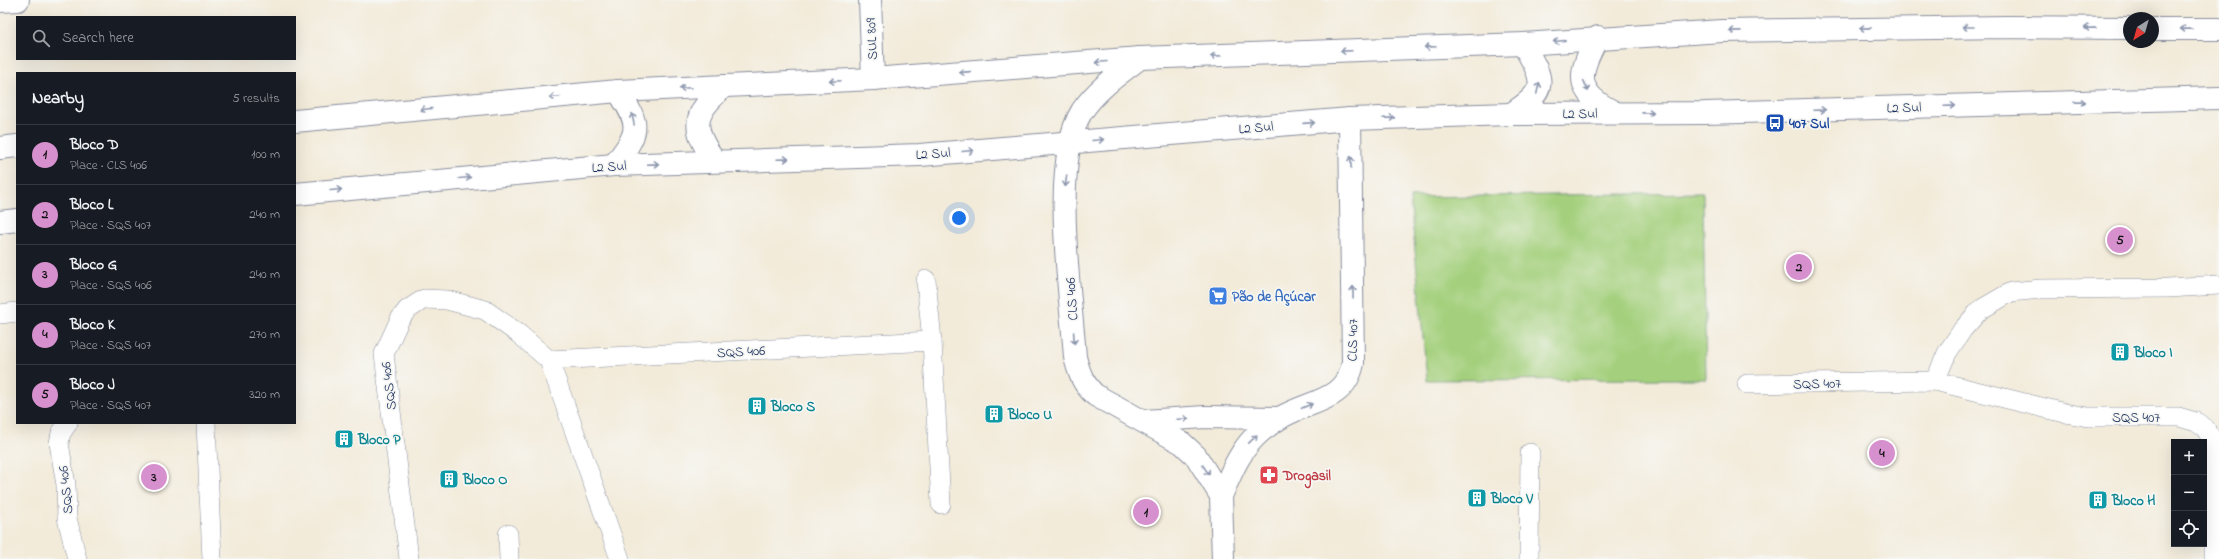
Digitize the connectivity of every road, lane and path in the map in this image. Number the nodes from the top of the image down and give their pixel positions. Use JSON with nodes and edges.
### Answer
{"nodes":[{"id":1,"x":18,"y":0,"type":"edge"},
{"id":2,"x":870,"y":0,"type":"edge"},
{"id":3,"x":0,"y":2,"type":"edge"},
{"id":4,"x":2123,"y":28,"type":"edge"},
{"id":5,"x":2159,"y":28,"type":"edge"},
{"id":6,"x":2219,"y":29,"type":"edge"},
{"id":7,"x":1598,"y":37,"type":"junction"},
{"id":8,"x":1523,"y":44,"type":"junction"},
{"id":9,"x":1140,"y":58,"type":"junction"},
{"id":10,"x":873,"y":79,"type":"junction"},
{"id":11,"x":724,"y":86,"type":"junction"},
{"id":12,"x":618,"y":91,"type":"junction"},
{"id":13,"x":2219,"y":98,"type":"edge"},
{"id":14,"x":1614,"y":112,"type":"junction"},
{"id":15,"x":1511,"y":114,"type":"junction"},
{"id":16,"x":1350,"y":120,"type":"junction"},
{"id":17,"x":296,"y":121,"type":"edge"},
{"id":18,"x":1071,"y":142,"type":"junction"},
{"id":19,"x":16,"y":146,"type":"edge"},
{"id":20,"x":0,"y":148,"type":"edge"},
{"id":21,"x":715,"y":161,"type":"junction"},
{"id":22,"x":614,"y":165,"type":"junction"},
{"id":23,"x":296,"y":194,"type":"edge"},
{"id":24,"x":16,"y":220,"type":"edge"},
{"id":25,"x":0,"y":222,"type":"edge"},
{"id":26,"x":926,"y":280,"type":"dead end"},
{"id":27,"x":2219,"y":285,"type":"edge"},
{"id":28,"x":16,"y":312,"type":"edge"},
{"id":29,"x":0,"y":314,"type":"edge"},
{"id":30,"x":932,"y":341,"type":"junction"},
{"id":31,"x":550,"y":360,"type":"junction"},
{"id":32,"x":1935,"y":381,"type":"junction"},
{"id":33,"x":1747,"y":384,"type":"dead end"},
{"id":34,"x":1280,"y":418,"type":"junction"},
{"id":35,"x":1144,"y":421,"type":"junction"},
{"id":36,"x":67,"y":424,"type":"edge"},
{"id":37,"x":206,"y":424,"type":"edge"},
{"id":38,"x":1530,"y":453,"type":"dead end"},
{"id":39,"x":1221,"y":496,"type":"junction"},
{"id":40,"x":941,"y":504,"type":"dead end"},
{"id":41,"x":508,"y":534,"type":"dead end"},
{"id":42,"x":77,"y":559,"type":"edge"},
{"id":43,"x":212,"y":559,"type":"edge"},
{"id":44,"x":409,"y":559,"type":"edge"},
{"id":45,"x":510,"y":559,"type":"edge"},
{"id":46,"x":620,"y":559,"type":"edge"},
{"id":47,"x":1223,"y":559,"type":"edge"},
{"id":48,"x":1530,"y":559,"type":"edge"},
{"id":49,"x":2213,"y":559,"type":"edge"}],
"edges":[{"from":1,"to":3,"type":"main road"},
{"from":2,"to":10,"type":"main road","name":"SUL 809"},
{"from":4,"to":7,"type":"main road","one_way":true},
{"from":6,"to":5,"type":"main road","one_way":true},
{"from":7,"to":8,"type":"main road","one_way":true},
{"from":7,"to":14,"type":"main road","one_way":true},
{"from":8,"to":9,"type":"main road","one_way":true},
{"from":15,"to":8,"type":"main road","one_way":true},
{"from":9,"to":10,"type":"main road","one_way":true},
{"from":9,"to":18,"type":"main road","name":"CLS 406"},
{"from":10,"to":11,"type":"main road","one_way":true},
{"from":11,"to":12,"type":"main road","one_way":true},
{"from":11,"to":21,"type":"main road"},
{"from":12,"to":17,"type":"main road","one_way":true},
{"from":22,"to":12,"type":"main road","one_way":true},
{"from":14,"to":13,"type":"main road","name":"L2 Sul","one_way":true},
{"from":14,"to":15,"type":"main road","name":"L2 Sul"},
{"from":16,"to":15,"type":"main road","name":"L2 Sul","one_way":true},
{"from":18,"to":16,"type":"main road","name":"L2 Sul","one_way":true},
{"from":34,"to":16,"type":"main road","name":"CLS 407","one_way":true},
{"from":21,"to":18,"type":"main road","name":"L2 Sul","one_way":true},
{"from":18,"to":35,"type":"main road","name":"CLS 406","one_way":true},
{"from":19,"to":20,"type":"main road"},
{"from":22,"to":21,"type":"main road","name":"L2 Sul","one_way":true},
{"from":23,"to":22,"type":"main road","name":"L2 Sul","one_way":true},
{"from":24,"to":25,"type":"main road"},
{"from":26,"to":30,"type":"street"},
{"from":27,"to":32,"type":"street"},
{"from":28,"to":29,"type":"street"},
{"from":30,"to":31,"type":"street","name":"SQS 406"},
{"from":30,"to":40,"type":"street"},
{"from":31,"to":44,"type":"street","name":"SQS 406"},
{"from":31,"to":46,"type":"street"},
{"from":32,"to":33,"type":"street","name":"SQS 407"},
{"from":32,"to":49,"type":"street","name":"SQS 407"},
{"from":35,"to":34,"type":"main road","one_way":true},
{"from":39,"to":34,"type":"main road","name":"CLS 407","one_way":true},
{"from":35,"to":39,"type":"main road","name":"CLS 406","one_way":true},
{"from":36,"to":42,"type":"street","name":"SQS 406"},
{"from":37,"to":43,"type":"street"},
{"from":38,"to":48,"type":"street"},
{"from":39,"to":47,"type":"main road"},
{"from":41,"to":45,"type":"street"}]}
